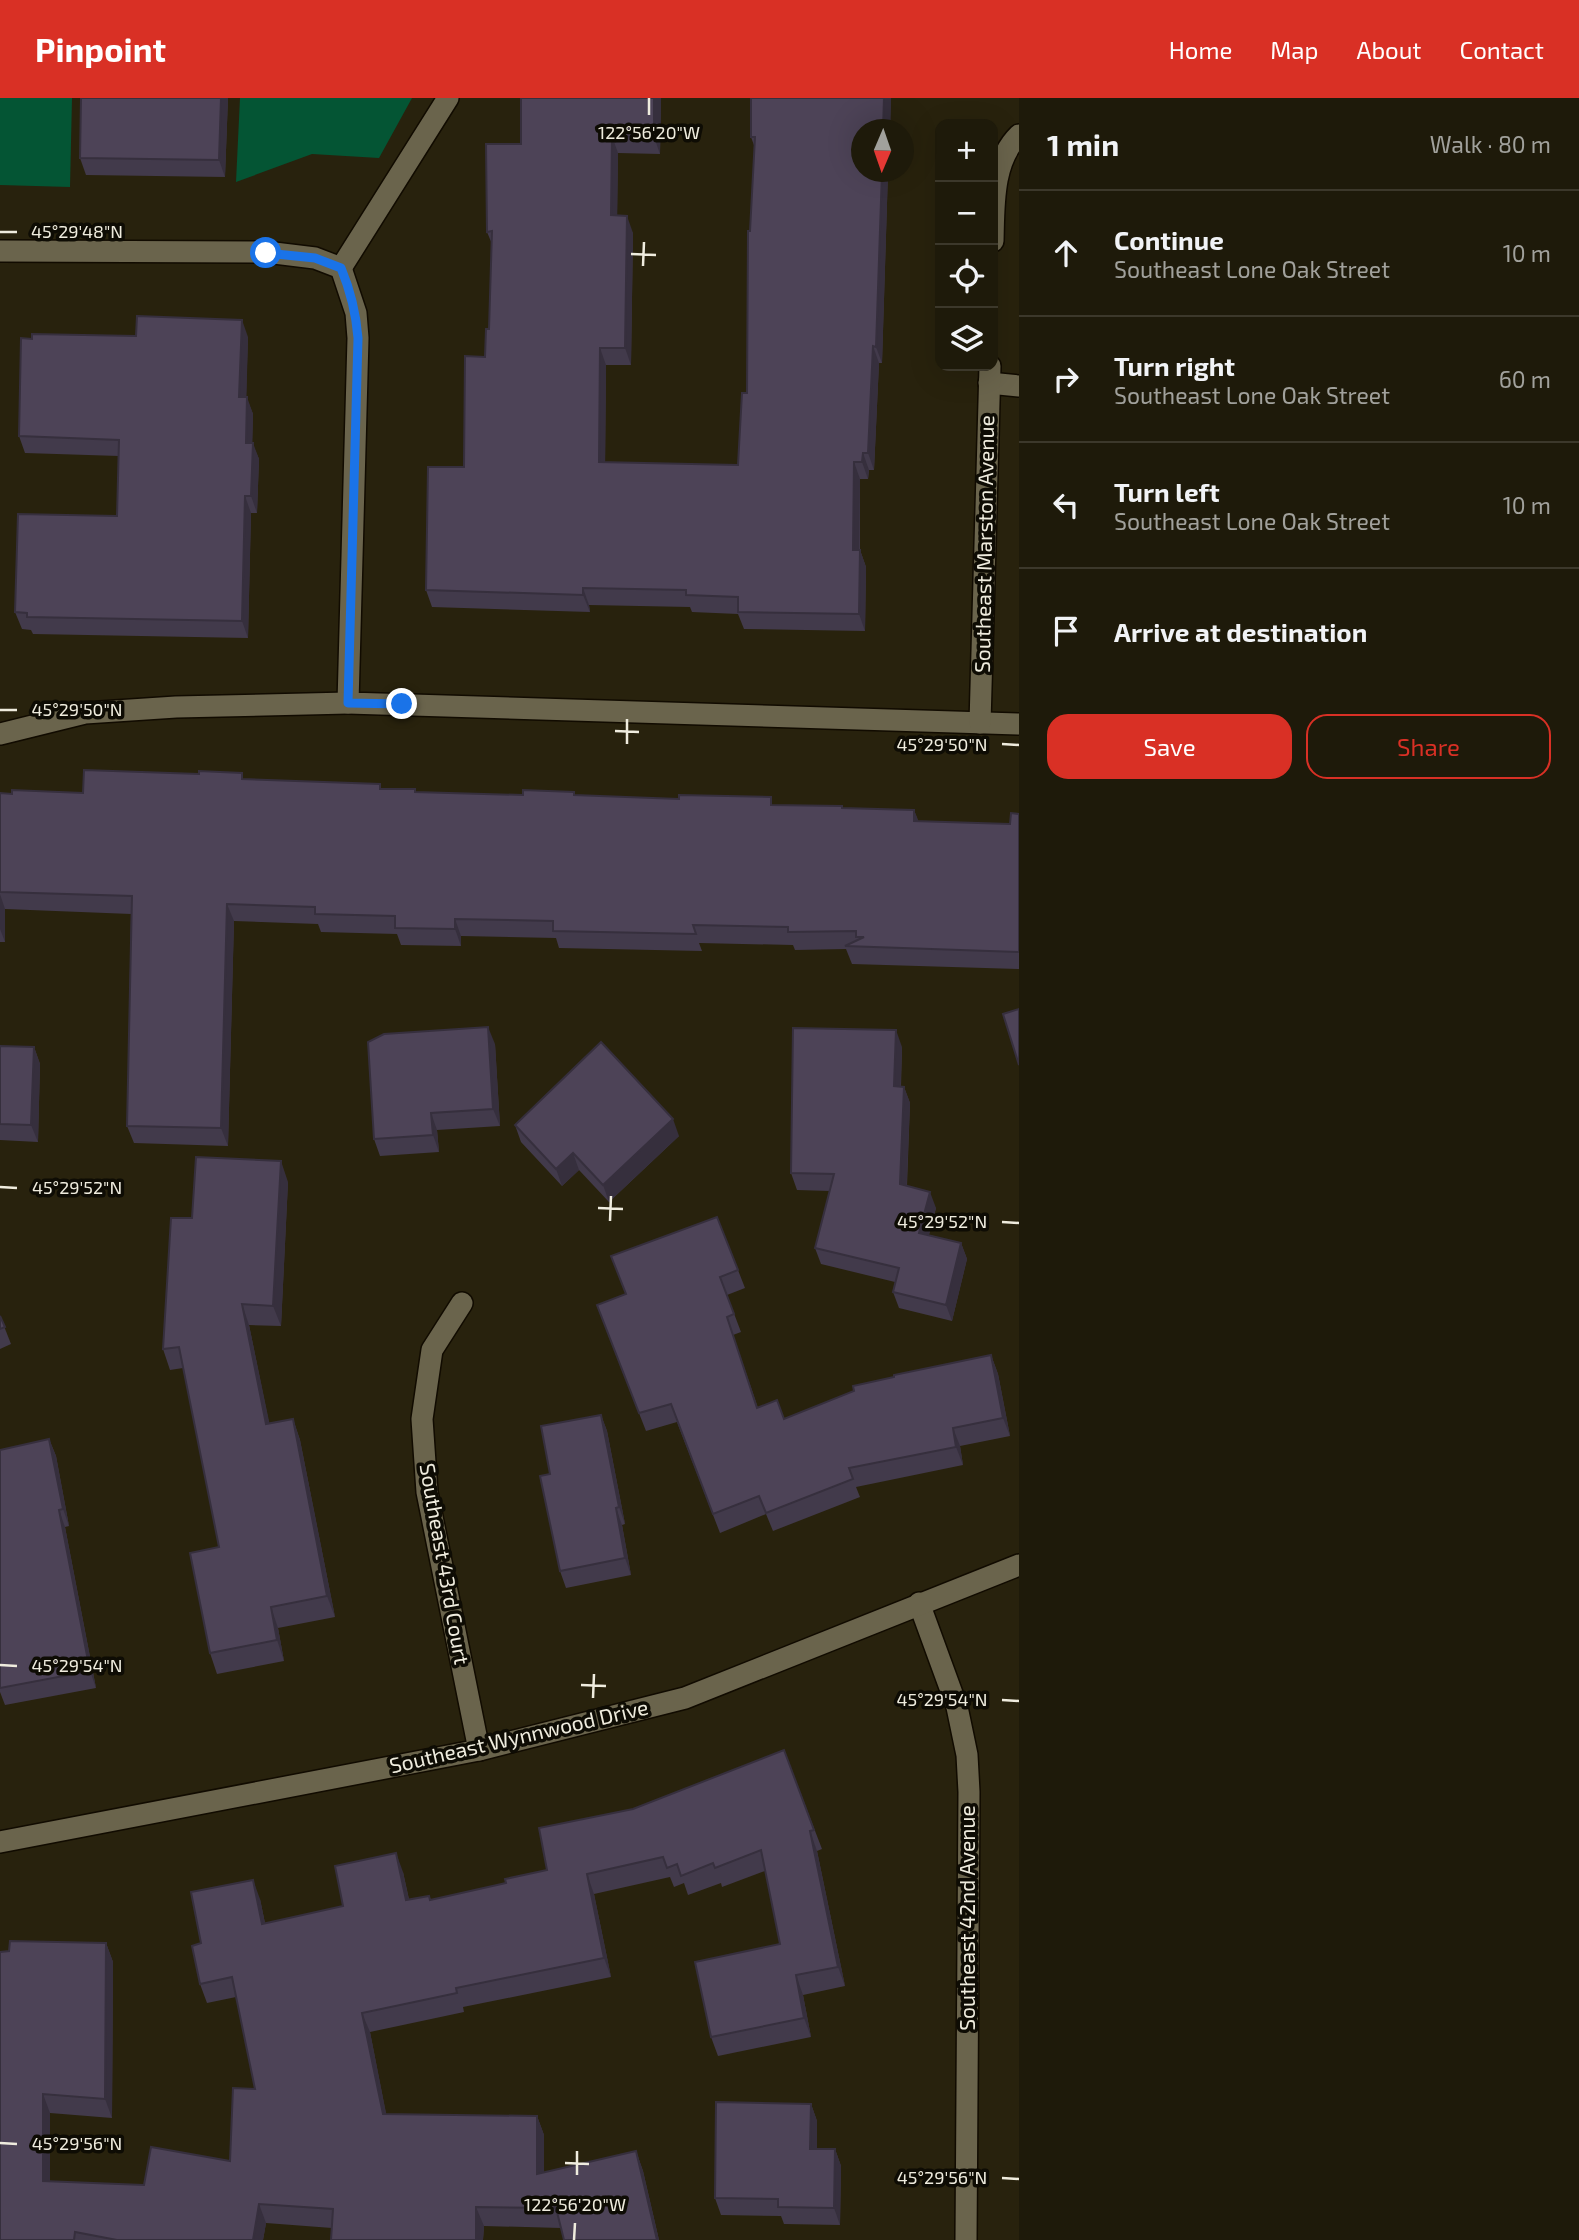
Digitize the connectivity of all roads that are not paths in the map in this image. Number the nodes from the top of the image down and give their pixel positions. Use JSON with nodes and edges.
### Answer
{"nodes":[{"id":1,"x":448,"y":98,"type":"edge"},
{"id":2,"x":1019,"y":135,"type":"edge"},
{"id":3,"x":997,"y":182,"type":"edge"},
{"id":4,"x":0,"y":251,"type":"edge"},
{"id":5,"x":341,"y":268,"type":"junction"},
{"id":6,"x":990,"y":375,"type":"edge"},
{"id":7,"x":1019,"y":386,"type":"edge"},
{"id":8,"x":348,"y":703,"type":"junction"},
{"id":9,"x":980,"y":723,"type":"junction"},
{"id":10,"x":1019,"y":724,"type":"edge"},
{"id":11,"x":0,"y":734,"type":"edge"},
{"id":12,"x":462,"y":1303,"type":"dead end"},
{"id":13,"x":1019,"y":1565,"type":"edge"},
{"id":14,"x":919,"y":1603,"type":"junction"},
{"id":15,"x":479,"y":1749,"type":"junction"},
{"id":16,"x":0,"y":1842,"type":"edge"},
{"id":17,"x":967,"y":2240,"type":"edge"}],
"edges":[{"from":1,"to":5,"type":"street"},
{"from":2,"to":3,"type":"street"},
{"from":4,"to":5,"type":"street"},
{"from":5,"to":8,"type":"street"},
{"from":6,"to":7,"type":"street"},
{"from":6,"to":9,"type":"street","name":"Southeast Marston Avenue"},
{"from":8,"to":9,"type":"street"},
{"from":8,"to":11,"type":"street"},
{"from":9,"to":10,"type":"street"},
{"from":12,"to":15,"type":"street","name":"Southeast 43rd Court"},
{"from":13,"to":14,"type":"street","name":"Southeast Wynnwood Drive"},
{"from":14,"to":15,"type":"street","name":"Southeast Wynnwood Drive"},
{"from":14,"to":17,"type":"street","name":"Southeast 42nd Avenue"},
{"from":15,"to":16,"type":"street","name":"Southeast Wynnwood Drive"}]}
